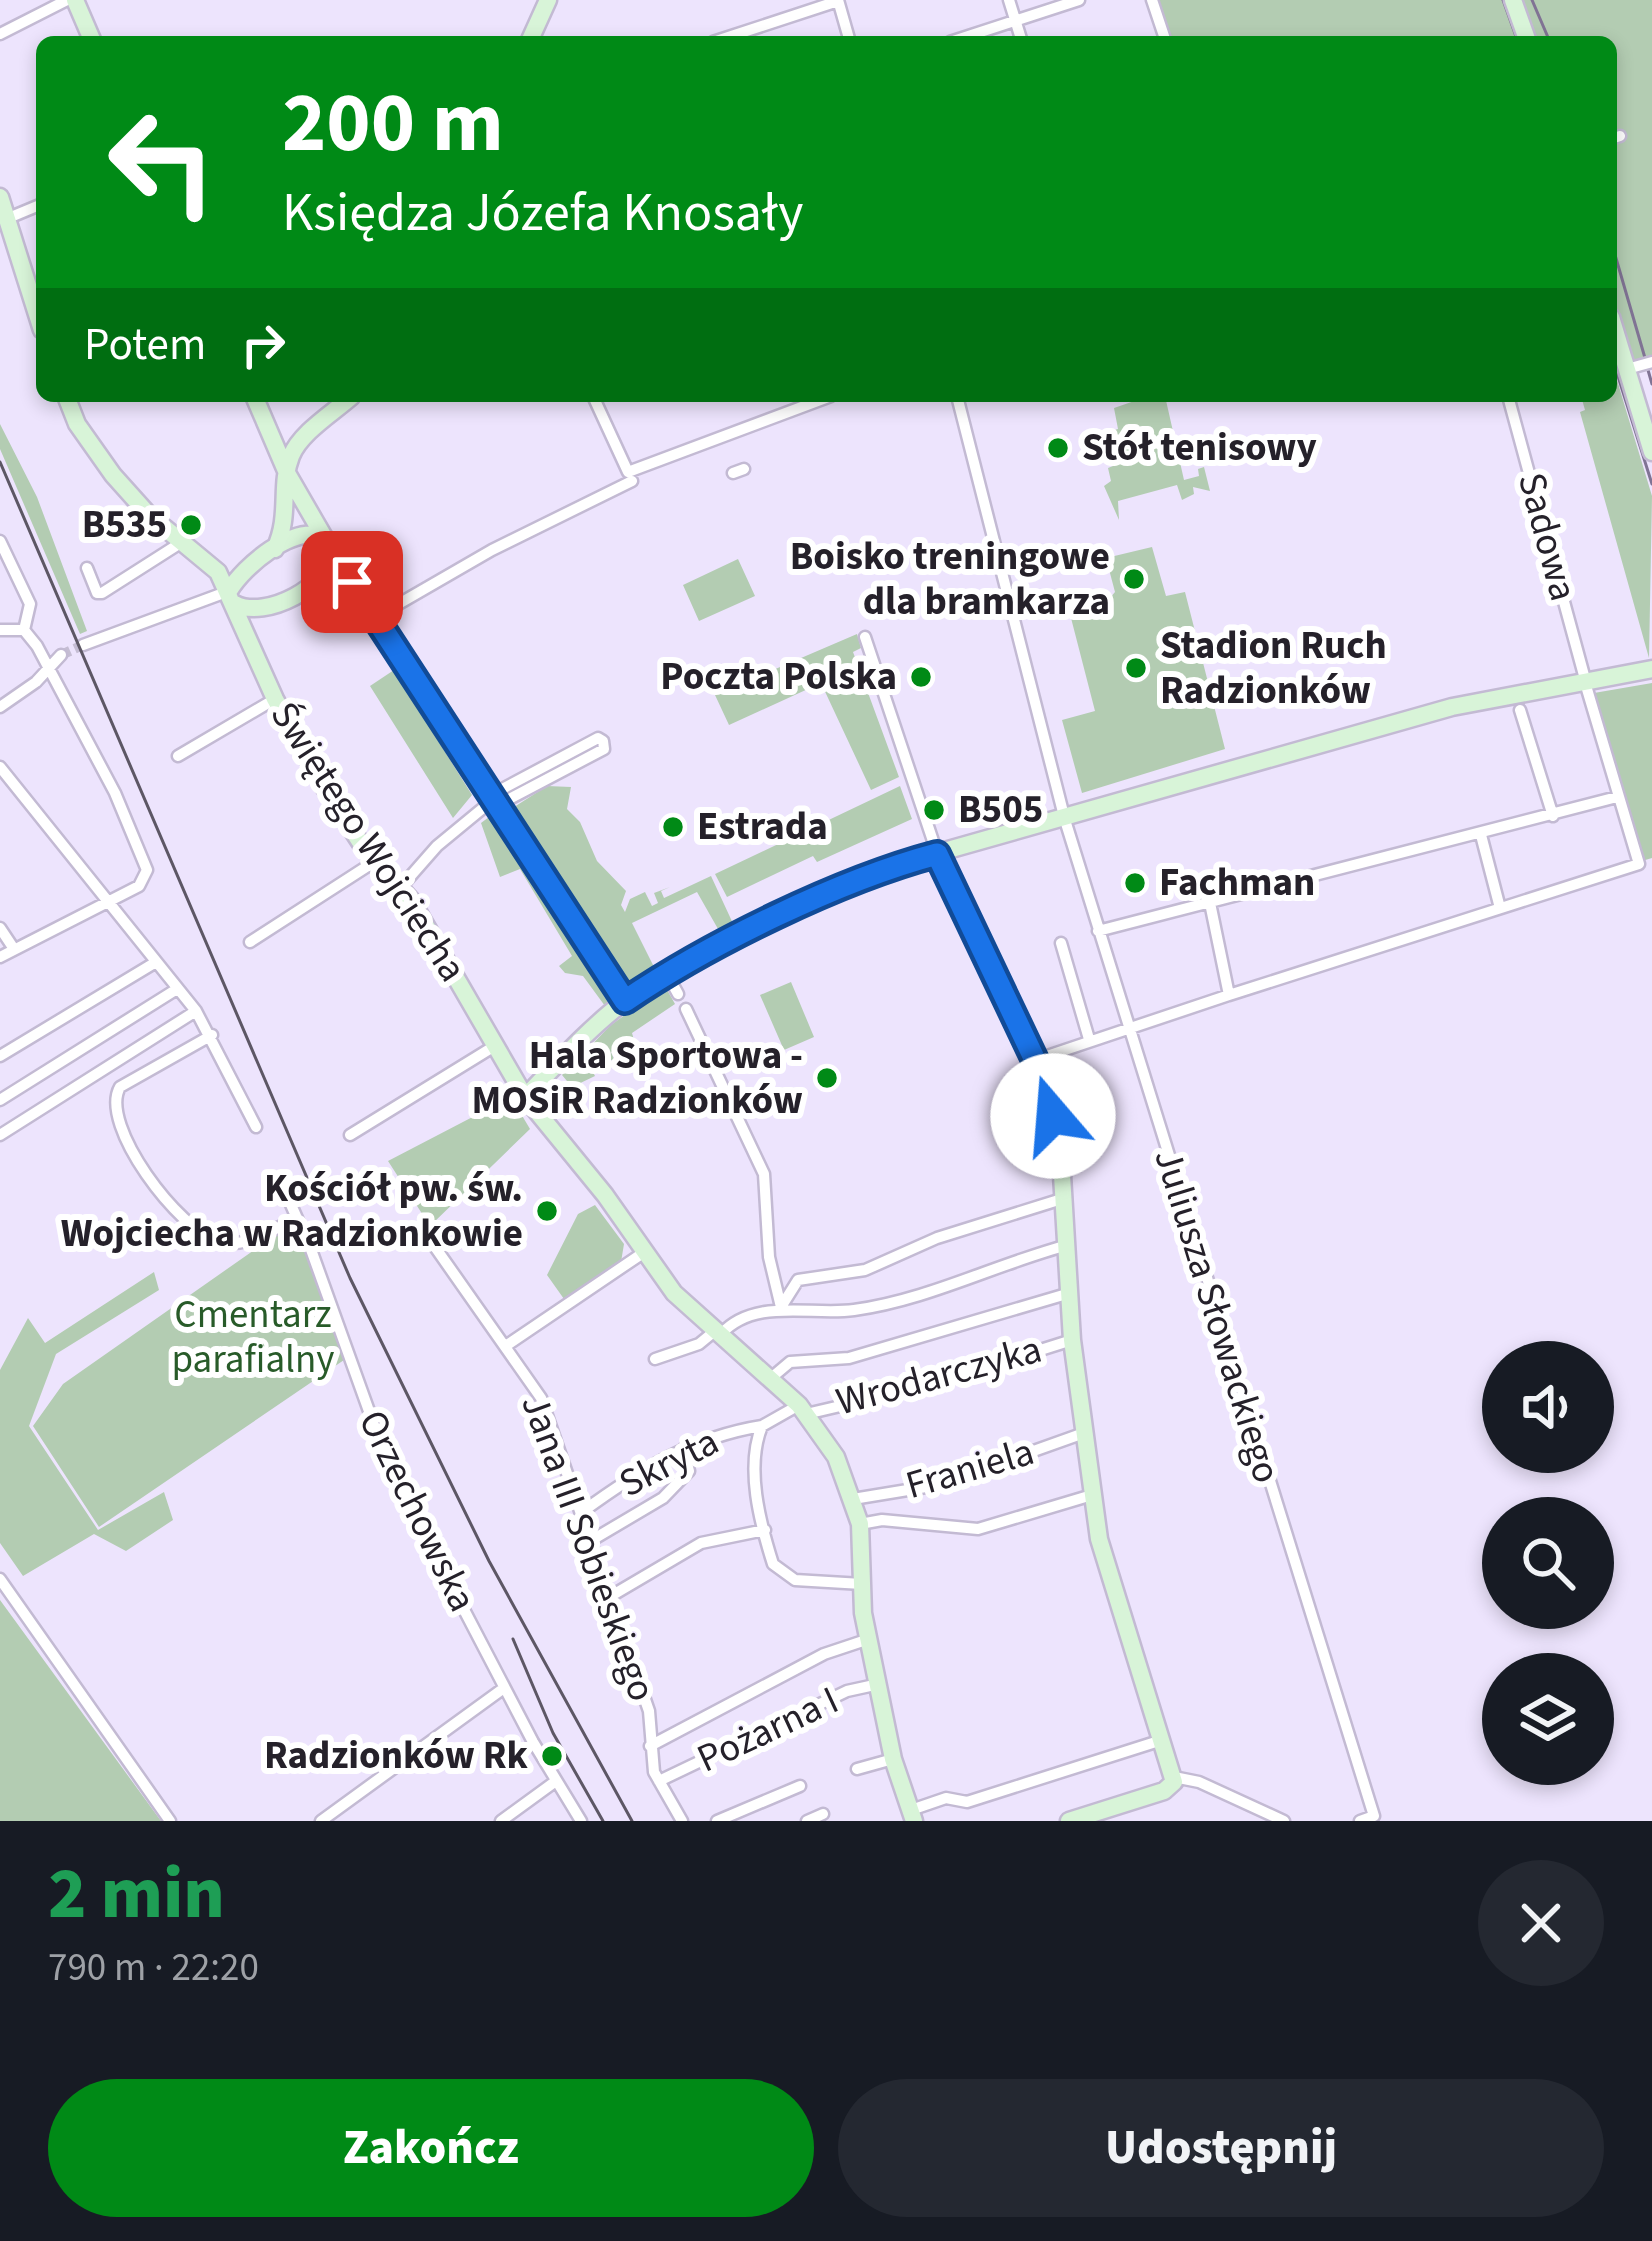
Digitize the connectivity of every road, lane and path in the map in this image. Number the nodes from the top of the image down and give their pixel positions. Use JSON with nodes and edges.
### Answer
{"nodes":[{"id":1,"x":71,"y":0,"type":"edge"},
{"id":2,"x":548,"y":0,"type":"edge"},
{"id":3,"x":1009,"y":0,"type":"edge"},
{"id":4,"x":1078,"y":0,"type":"edge"},
{"id":5,"x":1152,"y":0,"type":"edge"},
{"id":6,"x":1513,"y":0,"type":"edge"},
{"id":7,"x":838,"y":1,"type":"edge"},
{"id":8,"x":1015,"y":20,"type":"junction"},
{"id":9,"x":0,"y":34,"type":"edge"},
{"id":10,"x":90,"y":36,"type":"edge"},
{"id":11,"x":533,"y":36,"type":"edge"},
{"id":12,"x":731,"y":36,"type":"edge"},
{"id":13,"x":848,"y":36,"type":"edge"},
{"id":14,"x":968,"y":36,"type":"edge"},
{"id":15,"x":1020,"y":36,"type":"edge"},
{"id":16,"x":1164,"y":36,"type":"edge"},
{"id":17,"x":1526,"y":36,"type":"edge"},
{"id":18,"x":0,"y":197,"type":"edge"},
{"id":19,"x":36,"y":206,"type":"edge"},
{"id":20,"x":6,"y":219,"type":"junction"},
{"id":21,"x":36,"y":312,"type":"edge"},
{"id":22,"x":1617,"y":336,"type":"edge"},
{"id":23,"x":1652,"y":362,"type":"edge"},
{"id":24,"x":1627,"y":369,"type":"junction"},
{"id":25,"x":67,"y":402,"type":"edge"},
{"id":26,"x":257,"y":402,"type":"edge"},
{"id":27,"x":345,"y":402,"type":"edge"},
{"id":28,"x":596,"y":402,"type":"edge"},
{"id":29,"x":816,"y":402,"type":"edge"},
{"id":30,"x":960,"y":402,"type":"edge"},
{"id":31,"x":1510,"y":402,"type":"edge"},
{"id":32,"x":318,"y":427,"type":"junction"},
{"id":33,"x":272,"y":435,"type":"junction"},
{"id":34,"x":302,"y":438,"type":"junction"},
{"id":35,"x":1652,"y":452,"type":"edge"},
{"id":36,"x":287,"y":473,"type":"junction"},
{"id":37,"x":630,"y":476,"type":"junction"},
{"id":38,"x":298,"y":491,"type":"junction"},
{"id":39,"x":0,"y":542,"type":"edge"},
{"id":40,"x":182,"y":542,"type":"junction"},
{"id":41,"x":328,"y":544,"type":"junction"},
{"id":42,"x":275,"y":549,"type":"junction"},
{"id":43,"x":87,"y":568,"type":"dead end"},
{"id":44,"x":232,"y":598,"type":"junction"},
{"id":45,"x":376,"y":617,"type":"junction"},
{"id":46,"x":0,"y":630,"type":"edge"},
{"id":47,"x":24,"y":630,"type":"junction"},
{"id":48,"x":865,"y":637,"type":"dead end"},
{"id":49,"x":83,"y":645,"type":"tunnel mouth"},
{"id":50,"x":61,"y":655,"type":"tunnel mouth"},
{"id":51,"x":47,"y":666,"type":"junction"},
{"id":52,"x":1652,"y":667,"type":"edge"},
{"id":53,"x":1585,"y":679,"type":"junction"},
{"id":54,"x":275,"y":699,"type":"junction"},
{"id":55,"x":0,"y":707,"type":"edge"},
{"id":56,"x":1520,"y":710,"type":"dead end"},
{"id":57,"x":178,"y":756,"type":"dead end"},
{"id":58,"x":0,"y":767,"type":"edge"},
{"id":59,"x":1617,"y":797,"type":"junction"},
{"id":60,"x":494,"y":800,"type":"junction"},
{"id":61,"x":1064,"y":815,"type":"junction"},
{"id":62,"x":1552,"y":816,"type":"junction"},
{"id":63,"x":1481,"y":835,"type":"junction"},
{"id":64,"x":937,"y":854,"type":"junction"},
{"id":65,"x":377,"y":860,"type":"junction"},
{"id":66,"x":401,"y":887,"type":"junction"},
{"id":67,"x":110,"y":902,"type":"junction"},
{"id":68,"x":1210,"y":903,"type":"junction"},
{"id":69,"x":1500,"y":908,"type":"junction"},
{"id":70,"x":0,"y":928,"type":"edge"},
{"id":71,"x":1098,"y":931,"type":"junction"},
{"id":72,"x":250,"y":942,"type":"dead end"},
{"id":73,"x":1061,"y":943,"type":"dead end"},
{"id":74,"x":14,"y":949,"type":"junction"},
{"id":75,"x":0,"y":957,"type":"edge"},
{"id":76,"x":156,"y":962,"type":"junction"},
{"id":77,"x":667,"y":974,"type":"junction"},
{"id":78,"x":177,"y":989,"type":"junction"},
{"id":79,"x":678,"y":994,"type":"dead end"},
{"id":80,"x":1229,"y":995,"type":"junction"},
{"id":81,"x":625,"y":1001,"type":"junction"},
{"id":82,"x":686,"y":1009,"type":"dead end"},
{"id":83,"x":196,"y":1011,"type":"junction"},
{"id":84,"x":1127,"y":1028,"type":"junction"},
{"id":85,"x":212,"y":1035,"type":"junction"},
{"id":86,"x":1089,"y":1040,"type":"junction"},
{"id":87,"x":493,"y":1048,"type":"junction"},
{"id":88,"x":0,"y":1056,"type":"edge"},
{"id":89,"x":1035,"y":1060,"type":"junction"},
{"id":90,"x":525,"y":1097,"type":"junction"},
{"id":91,"x":0,"y":1100,"type":"edge"},
{"id":92,"x":256,"y":1127,"type":"dead end"},
{"id":93,"x":0,"y":1135,"type":"edge"},
{"id":94,"x":350,"y":1136,"type":"dead end"},
{"id":95,"x":281,"y":1182,"type":"dead end"},
{"id":96,"x":1065,"y":1198,"type":"junction"},
{"id":97,"x":302,"y":1228,"type":"junction"},
{"id":98,"x":428,"y":1237,"type":"dead end"},
{"id":99,"x":1068,"y":1245,"type":"junction"},
{"id":100,"x":643,"y":1253,"type":"junction"},
{"id":101,"x":1070,"y":1293,"type":"junction"},
{"id":102,"x":781,"y":1307,"type":"junction"},
{"id":103,"x":719,"y":1332,"type":"junction"},
{"id":104,"x":1072,"y":1340,"type":"junction"},
{"id":105,"x":507,"y":1345,"type":"junction"},
{"id":106,"x":655,"y":1359,"type":"dead end"},
{"id":107,"x":771,"y":1378,"type":"junction"},
{"id":108,"x":802,"y":1409,"type":"junction"},
{"id":109,"x":762,"y":1426,"type":"junction"},
{"id":110,"x":1084,"y":1433,"type":"junction"},
{"id":111,"x":683,"y":1449,"type":"junction"},
{"id":112,"x":1092,"y":1495,"type":"junction"},
{"id":113,"x":853,"y":1498,"type":"junction"},
{"id":114,"x":582,"y":1512,"type":"junction"},
{"id":115,"x":860,"y":1524,"type":"junction"},
{"id":116,"x":765,"y":1530,"type":"junction"},
{"id":117,"x":592,"y":1540,"type":"junction"},
{"id":118,"x":0,"y":1579,"type":"edge"},
{"id":119,"x":862,"y":1584,"type":"junction"},
{"id":120,"x":611,"y":1596,"type":"junction"},
{"id":121,"x":869,"y":1639,"type":"junction"},
{"id":122,"x":879,"y":1684,"type":"junction"},
{"id":123,"x":505,"y":1688,"type":"junction"},
{"id":124,"x":1162,"y":1740,"type":"junction"},
{"id":125,"x":650,"y":1746,"type":"junction"},
{"id":126,"x":893,"y":1759,"type":"junction"},
{"id":127,"x":857,"y":1769,"type":"dead end"},
{"id":128,"x":1174,"y":1780,"type":"junction"},
{"id":129,"x":556,"y":1781,"type":"junction"},
{"id":130,"x":659,"y":1781,"type":"junction"},
{"id":131,"x":800,"y":1786,"type":"dead end"},
{"id":132,"x":824,"y":1814,"type":"dead end"},
{"id":133,"x":912,"y":1816,"type":"edge"},
{"id":134,"x":170,"y":1821,"type":"edge"},
{"id":135,"x":321,"y":1821,"type":"edge"},
{"id":136,"x":501,"y":1821,"type":"edge"},
{"id":137,"x":581,"y":1821,"type":"edge"},
{"id":138,"x":682,"y":1821,"type":"edge"},
{"id":139,"x":717,"y":1821,"type":"edge"},
{"id":140,"x":807,"y":1821,"type":"edge"},
{"id":141,"x":1069,"y":1821,"type":"edge"},
{"id":142,"x":1284,"y":1821,"type":"edge"},
{"id":143,"x":1360,"y":1821,"type":"edge"}],
"edges":[{"from":1,"to":9,"type":"street"},
{"from":1,"to":10,"type":"street"},
{"from":2,"to":11,"type":"street"},
{"from":3,"to":8,"type":"street"},
{"from":4,"to":8,"type":"street"},
{"from":5,"to":16,"type":"street"},
{"from":6,"to":17,"type":"street"},
{"from":7,"to":12,"type":"street"},
{"from":7,"to":13,"type":"street"},
{"from":8,"to":14,"type":"street"},
{"from":8,"to":15,"type":"street"},
{"from":18,"to":20,"type":"street"},
{"from":19,"to":20,"type":"street"},
{"from":20,"to":21,"type":"street"},
{"from":22,"to":24,"type":"street"},
{"from":23,"to":24,"type":"street"},
{"from":24,"to":35,"type":"street"},
{"from":25,"to":40,"type":"street"},
{"from":26,"to":33,"type":"street"},
{"from":27,"to":32,"type":"street"},
{"from":28,"to":37,"type":"street"},
{"from":29,"to":37,"type":"street"},
{"from":30,"to":61,"type":"street","name":"Juliusza Słowackiego"},
{"from":31,"to":53,"type":"street","name":"Sadowa"},
{"from":32,"to":34,"type":"street"},
{"from":32,"to":38,"type":"street"},
{"from":33,"to":34,"type":"street"},
{"from":33,"to":36,"type":"street"},
{"from":34,"to":36,"type":"street"},
{"from":36,"to":38,"type":"street"},
{"from":36,"to":42,"type":"street"},
{"from":37,"to":45,"type":"street"},
{"from":38,"to":41,"type":"street"},
{"from":39,"to":47,"type":"street"},
{"from":40,"to":43,"type":"street"},
{"from":40,"to":44,"type":"street"},
{"from":41,"to":42,"type":"street"},
{"from":41,"to":44,"type":"street"},
{"from":41,"to":45,"type":"street"},
{"from":42,"to":44,"type":"street"},
{"from":44,"to":49,"type":"street"},
{"from":44,"to":54,"type":"street","name":"Świętego Wojciecha"},
{"from":45,"to":60,"type":"street"},
{"from":46,"to":47,"type":"street"},
{"from":47,"to":51,"type":"street"},
{"from":48,"to":64,"type":"street"},
{"from":50,"to":51,"type":"street"},
{"from":51,"to":55,"type":"street"},
{"from":51,"to":67,"type":"street"},
{"from":52,"to":53,"type":"street"},
{"from":53,"to":59,"type":"street","name":"Sadowa"},
{"from":53,"to":61,"type":"street"},
{"from":54,"to":57,"type":"street"},
{"from":54,"to":65,"type":"street","name":"Świętego Wojciecha"},
{"from":56,"to":62,"type":"street"},
{"from":58,"to":67,"type":"street"},
{"from":59,"to":62,"type":"street"},
{"from":59,"to":69,"type":"street","name":"Sadowa"},
{"from":60,"to":60,"type":"street"},
{"from":60,"to":66,"type":"street"},
{"from":60,"to":81,"type":"street"},
{"from":61,"to":64,"type":"street"},
{"from":61,"to":71,"type":"street","name":"Juliusza Słowackiego"},
{"from":62,"to":63,"type":"street"},
{"from":63,"to":68,"type":"street"},
{"from":63,"to":69,"type":"street"},
{"from":64,"to":77,"type":"street"},
{"from":64,"to":89,"type":"street"},
{"from":65,"to":66,"type":"street","name":"Świętego Wojciecha"},
{"from":65,"to":72,"type":"street"},
{"from":66,"to":87,"type":"street","name":"Świętego Wojciecha"},
{"from":67,"to":74,"type":"street"},
{"from":67,"to":76,"type":"street"},
{"from":68,"to":71,"type":"street"},
{"from":68,"to":80,"type":"street"},
{"from":69,"to":80,"type":"street"},
{"from":70,"to":74,"type":"street"},
{"from":71,"to":84,"type":"street","name":"Juliusza Słowackiego"},
{"from":73,"to":86,"type":"street"},
{"from":74,"to":75,"type":"street"},
{"from":76,"to":78,"type":"street"},
{"from":76,"to":88,"type":"street"},
{"from":77,"to":79,"type":"street"},
{"from":77,"to":81,"type":"street"},
{"from":78,"to":83,"type":"street"},
{"from":78,"to":91,"type":"street"},
{"from":80,"to":84,"type":"street"},
{"from":81,"to":90,"type":"street"},
{"from":82,"to":102,"type":"street"},
{"from":83,"to":85,"type":"street"},
{"from":83,"to":93,"type":"street"},
{"from":84,"to":86,"type":"street"},
{"from":84,"to":143,"type":"street","name":"Juliusza Słowackiego"},
{"from":85,"to":92,"type":"street"},
{"from":85,"to":97,"type":"street"},
{"from":86,"to":89,"type":"street"},
{"from":87,"to":90,"type":"street","name":"Świętego Wojciecha"},
{"from":87,"to":94,"type":"street"},
{"from":89,"to":96,"type":"street"},
{"from":90,"to":100,"type":"street","name":"Świętego Wojciecha"},
{"from":95,"to":97,"type":"street","name":"Orzechowska"},
{"from":96,"to":99,"type":"street"},
{"from":96,"to":102,"type":"street"},
{"from":97,"to":123,"type":"street","name":"Orzechowska"},
{"from":98,"to":105,"type":"street","name":"Jana III Sobieskiego"},
{"from":99,"to":101,"type":"street"},
{"from":99,"to":102,"type":"street"},
{"from":100,"to":103,"type":"street","name":"Świętego Wojciecha"},
{"from":100,"to":105,"type":"street"},
{"from":101,"to":104,"type":"street"},
{"from":101,"to":107,"type":"street"},
{"from":102,"to":103,"type":"street"},
{"from":103,"to":106,"type":"street"},
{"from":103,"to":107,"type":"street","name":"Świętego Wojciecha"},
{"from":104,"to":108,"type":"street","name":"Wrodarczyka"},
{"from":104,"to":110,"type":"street"},
{"from":105,"to":114,"type":"street","name":"Jana III Sobieskiego"},
{"from":107,"to":108,"type":"street","name":"Świętego Wojciecha"},
{"from":108,"to":109,"type":"street","name":"Wrodarczyka"},
{"from":108,"to":113,"type":"street","name":"Świętego Wojciecha"},
{"from":109,"to":111,"type":"street","name":"Skryta"},
{"from":109,"to":116,"type":"street"},
{"from":110,"to":112,"type":"street"},
{"from":110,"to":113,"type":"street","name":"Franiela"},
{"from":111,"to":114,"type":"street","name":"Skryta"},
{"from":111,"to":117,"type":"street"},
{"from":112,"to":115,"type":"street"},
{"from":112,"to":124,"type":"street"},
{"from":113,"to":115,"type":"street","name":"Świętego Wojciecha"},
{"from":114,"to":117,"type":"street","name":"Jana III Sobieskiego"},
{"from":115,"to":119,"type":"street","name":"Świętego Wojciecha"},
{"from":116,"to":119,"type":"street"},
{"from":116,"to":120,"type":"street"},
{"from":117,"to":120,"type":"street","name":"Jana III Sobieskiego"},
{"from":118,"to":134,"type":"street"},
{"from":119,"to":121,"type":"street","name":"Świętego Wojciecha"},
{"from":120,"to":125,"type":"street","name":"Jana III Sobieskiego"},
{"from":121,"to":122,"type":"street","name":"Świętego Wojciecha"},
{"from":121,"to":125,"type":"street"},
{"from":122,"to":126,"type":"street","name":"Świętego Wojciecha"},
{"from":122,"to":130,"type":"street","name":"Pożarna I"},
{"from":123,"to":129,"type":"street","name":"Orzechowska"},
{"from":123,"to":135,"type":"street"},
{"from":124,"to":128,"type":"street"},
{"from":124,"to":133,"type":"street"},
{"from":125,"to":130,"type":"street","name":"Jana III Sobieskiego"},
{"from":126,"to":127,"type":"street"},
{"from":126,"to":133,"type":"street","name":"Świętego Wojciecha"},
{"from":128,"to":141,"type":"street"},
{"from":128,"to":142,"type":"street"},
{"from":129,"to":136,"type":"street"},
{"from":129,"to":137,"type":"street","name":"Orzechowska"},
{"from":130,"to":138,"type":"street","name":"Jana III Sobieskiego"},
{"from":131,"to":139,"type":"street"},
{"from":132,"to":140,"type":"street"}]}
